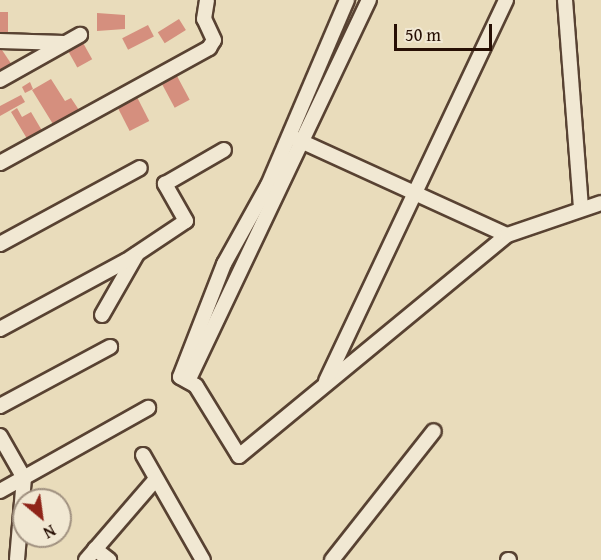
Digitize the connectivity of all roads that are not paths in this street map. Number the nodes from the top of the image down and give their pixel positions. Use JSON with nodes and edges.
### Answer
{"nodes":[{"id":1,"x":207,"y":0,"type":"edge"},
{"id":2,"x":347,"y":0,"type":"edge"},
{"id":3,"x":369,"y":0,"type":"edge"},
{"id":4,"x":506,"y":0,"type":"edge"},
{"id":5,"x":565,"y":0,"type":"edge"},
{"id":6,"x":80,"y":35,"type":"dead end"},
{"id":7,"x":0,"y":41,"type":"edge"},
{"id":8,"x":66,"y":43,"type":"junction"},
{"id":9,"x":0,"y":80,"type":"edge"},
{"id":10,"x":295,"y":138,"type":"junction"},
{"id":11,"x":225,"y":150,"type":"dead end"},
{"id":12,"x":0,"y":163,"type":"edge"},
{"id":13,"x":140,"y":168,"type":"dead end"},
{"id":14,"x":415,"y":191,"type":"junction"},
{"id":15,"x":601,"y":203,"type":"edge"},
{"id":16,"x":581,"y":207,"type":"junction"},
{"id":17,"x":507,"y":235,"type":"junction"},
{"id":18,"x":0,"y":244,"type":"edge"},
{"id":19,"x":138,"y":253,"type":"junction"},
{"id":20,"x":102,"y":315,"type":"dead end"},
{"id":21,"x":0,"y":328,"type":"edge"},
{"id":22,"x":110,"y":347,"type":"dead end"},
{"id":23,"x":184,"y":379,"type":"junction"},
{"id":24,"x":324,"y":385,"type":"junction"},
{"id":25,"x":0,"y":406,"type":"edge"},
{"id":26,"x":148,"y":408,"type":"dead end"},
{"id":27,"x":434,"y":432,"type":"dead end"},
{"id":28,"x":2,"y":444,"type":"edge"},
{"id":29,"x":143,"y":455,"type":"dead end"},
{"id":30,"x":24,"y":478,"type":"junction"},
{"id":31,"x":156,"y":479,"type":"junction"},
{"id":32,"x":0,"y":491,"type":"edge"},
{"id":33,"x":95,"y":549,"type":"junction"},
{"id":34,"x":199,"y":554,"type":"edge"},
{"id":35,"x":16,"y":560,"type":"edge"},
{"id":36,"x":86,"y":560,"type":"edge"},
{"id":37,"x":109,"y":560,"type":"edge"},
{"id":38,"x":185,"y":560,"type":"edge"},
{"id":39,"x":332,"y":560,"type":"edge"}],
"edges":[{"from":1,"to":12,"type":"street"},
{"from":2,"to":10,"type":"street"},
{"from":3,"to":10,"type":"street"},
{"from":4,"to":14,"type":"street"},
{"from":5,"to":16,"type":"street"},
{"from":6,"to":8,"type":"street"},
{"from":7,"to":8,"type":"street"},
{"from":8,"to":9,"type":"street"},
{"from":10,"to":14,"type":"street"},
{"from":10,"to":23,"type":"street"},
{"from":10,"to":23,"type":"street"},
{"from":11,"to":19,"type":"street"},
{"from":13,"to":18,"type":"street"},
{"from":14,"to":17,"type":"street"},
{"from":14,"to":24,"type":"street"},
{"from":15,"to":16,"type":"street"},
{"from":16,"to":17,"type":"street"},
{"from":17,"to":24,"type":"street"},
{"from":19,"to":20,"type":"street"},
{"from":19,"to":21,"type":"street"},
{"from":22,"to":25,"type":"street"},
{"from":23,"to":24,"type":"street"},
{"from":26,"to":30,"type":"street"},
{"from":27,"to":39,"type":"street"},
{"from":28,"to":30,"type":"street"},
{"from":29,"to":31,"type":"street"},
{"from":30,"to":32,"type":"street"},
{"from":30,"to":35,"type":"street"},
{"from":31,"to":33,"type":"street"},
{"from":31,"to":34,"type":"street"},
{"from":33,"to":36,"type":"street"},
{"from":33,"to":37,"type":"street"},
{"from":34,"to":38,"type":"street"}]}
